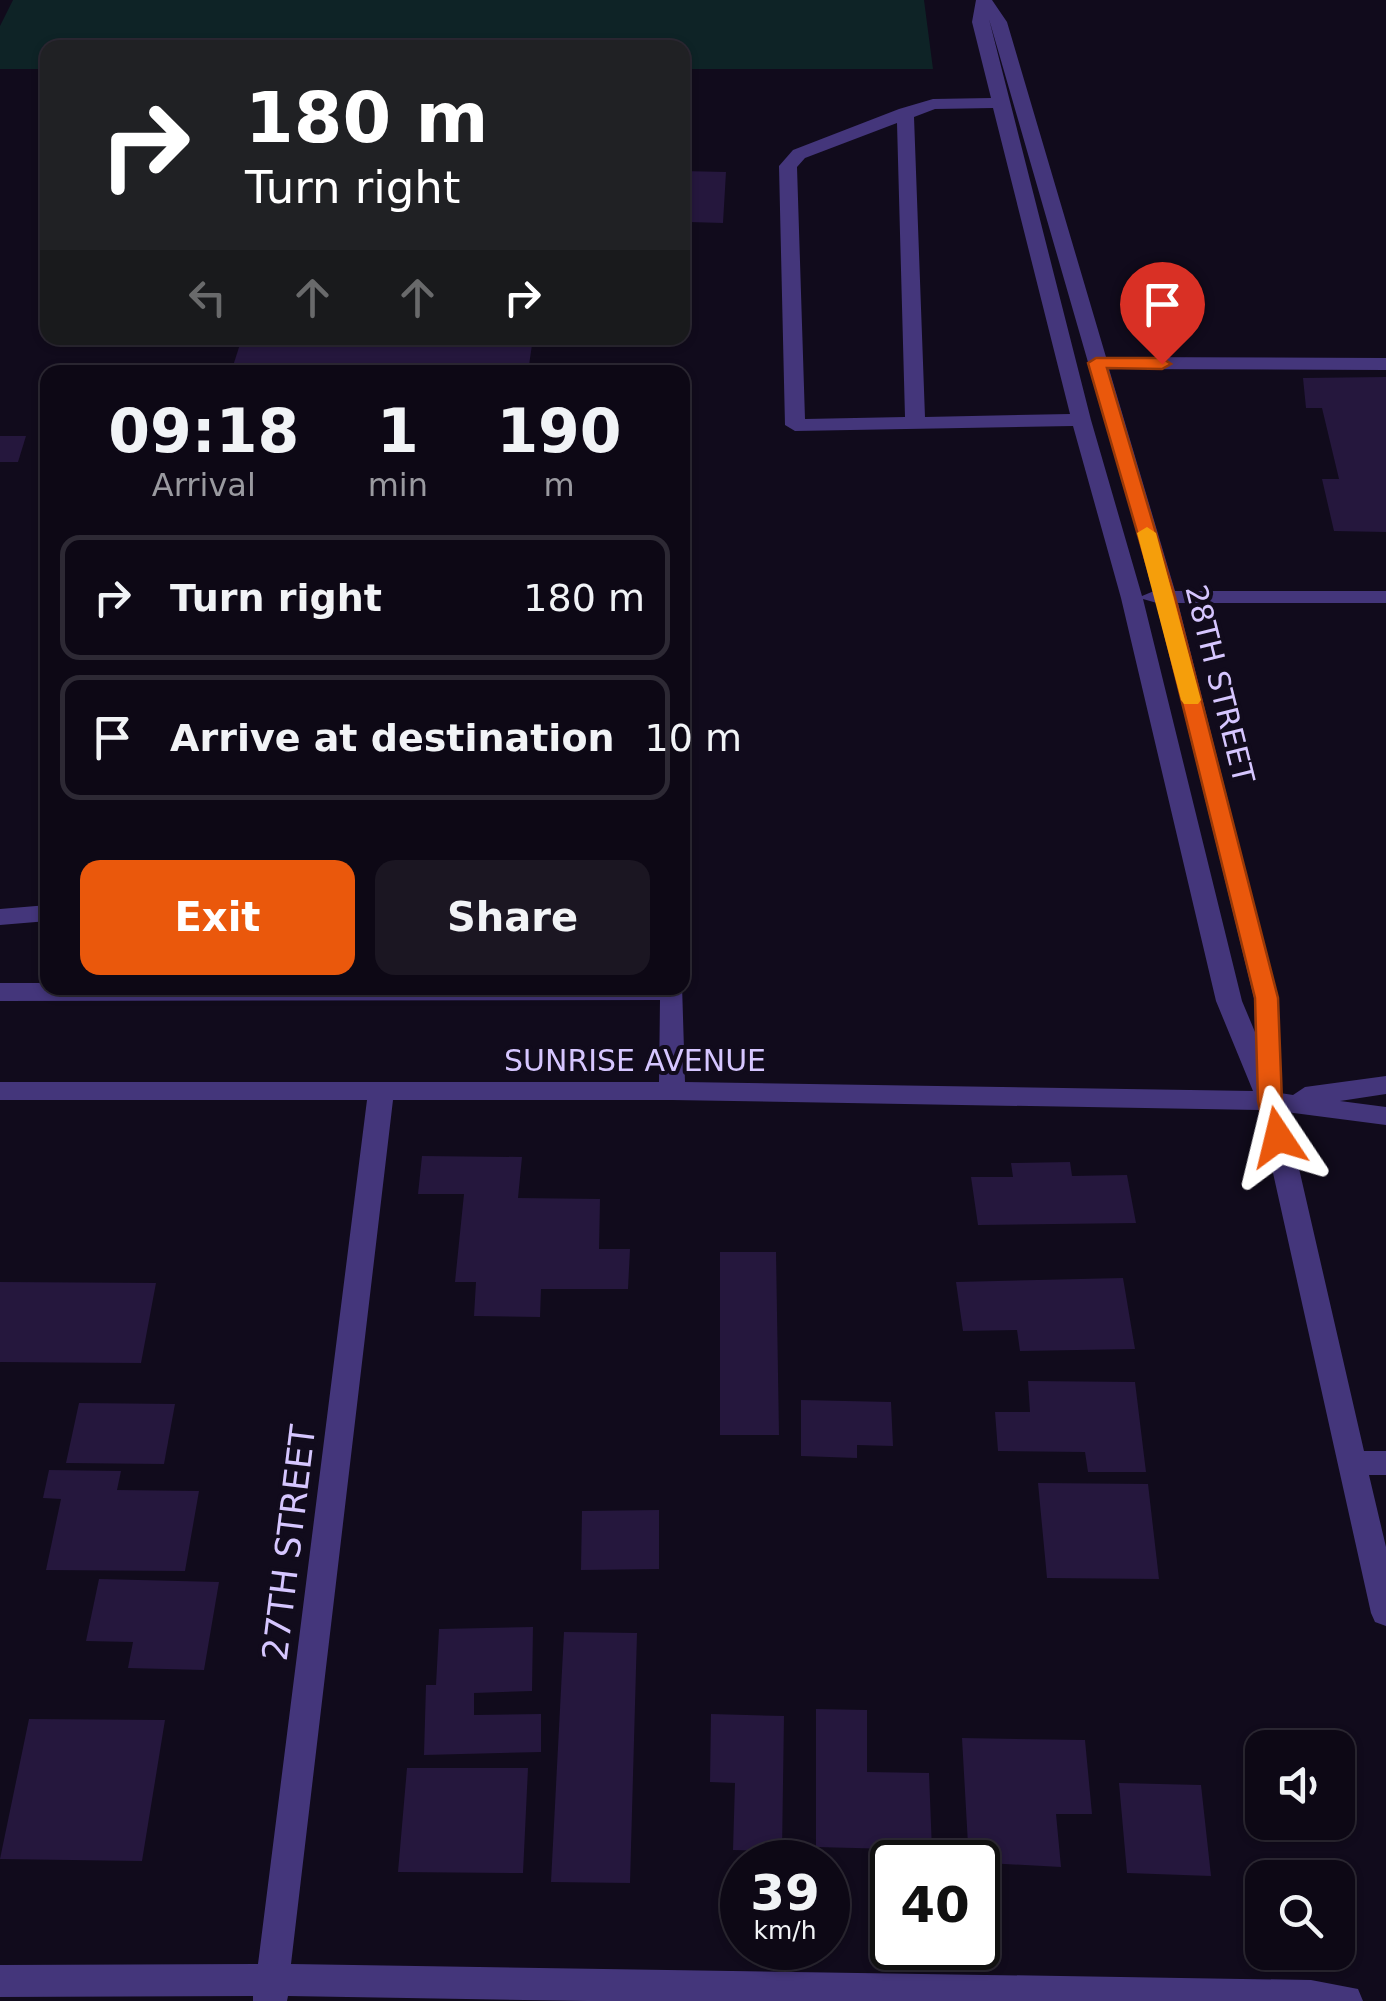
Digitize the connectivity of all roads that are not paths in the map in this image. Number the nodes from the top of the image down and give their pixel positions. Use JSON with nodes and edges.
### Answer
{"nodes":[{"id":1,"x":985,"y":2,"type":"edge"},
{"id":2,"x":1002,"y":103,"type":"junction"},
{"id":3,"x":905,"y":113,"type":"junction"},
{"id":4,"x":1096,"y":363,"type":"junction"},
{"id":5,"x":1386,"y":364,"type":"edge"},
{"id":6,"x":1080,"y":420,"type":"junction"},
{"id":7,"x":915,"y":422,"type":"junction"},
{"id":8,"x":1166,"y":597,"type":"junction"},
{"id":9,"x":1132,"y":598,"type":"junction"},
{"id":10,"x":1386,"y":598,"type":"edge"},
{"id":11,"x":40,"y":914,"type":"edge"},
{"id":12,"x":0,"y":917,"type":"edge"},
{"id":13,"x":0,"y":992,"type":"edge"},
{"id":14,"x":40,"y":992,"type":"edge"},
{"id":15,"x":672,"y":995,"type":"edge"},
{"id":16,"x":1386,"y":1085,"type":"edge"},
{"id":17,"x":0,"y":1091,"type":"edge"},
{"id":18,"x":672,"y":1091,"type":"junction"},
{"id":19,"x":382,"y":1093,"type":"junction"},
{"id":20,"x":1270,"y":1101,"type":"junction"},
{"id":21,"x":1386,"y":1116,"type":"edge"},
{"id":22,"x":1354,"y":1463,"type":"junction"},
{"id":23,"x":1386,"y":1463,"type":"edge"},
{"id":24,"x":1386,"y":1614,"type":"edge"},
{"id":25,"x":0,"y":1980,"type":"edge"},
{"id":26,"x":272,"y":1990,"type":"edge"},
{"id":27,"x":1346,"y":2001,"type":"edge"}],
"edges":[{"from":1,"to":2,"type":"street","name":"28TH STREET"},
{"from":1,"to":4,"type":"street","name":"28TH STREET"},
{"from":2,"to":3,"type":"street"},
{"from":2,"to":6,"type":"street","name":"28TH STREET"},
{"from":3,"to":7,"type":"street"},
{"from":3,"to":7,"type":"street"},
{"from":4,"to":5,"type":"street"},
{"from":4,"to":8,"type":"street","name":"28TH STREET"},
{"from":6,"to":7,"type":"street"},
{"from":6,"to":9,"type":"street","name":"28TH STREET"},
{"from":8,"to":9,"type":"street"},
{"from":8,"to":10,"type":"street"},
{"from":8,"to":20,"type":"street","name":"28TH STREET"},
{"from":9,"to":20,"type":"street","name":"28TH STREET"},
{"from":11,"to":12,"type":"street"},
{"from":13,"to":14,"type":"street"},
{"from":15,"to":18,"type":"street"},
{"from":16,"to":20,"type":"street","name":"SUNRISE AVENUE"},
{"from":17,"to":19,"type":"street","name":"SUNRISE AVENUE"},
{"from":18,"to":19,"type":"street","name":"SUNRISE AVENUE"},
{"from":18,"to":20,"type":"street","name":"SUNRISE AVENUE"},
{"from":19,"to":26,"type":"street","name":"27TH STREET"},
{"from":20,"to":21,"type":"street","name":"SUNRISE AVENUE"},
{"from":20,"to":22,"type":"street","name":"28TH STREET"},
{"from":22,"to":23,"type":"street"},
{"from":22,"to":24,"type":"street","name":"28TH STREET"},
{"from":25,"to":26,"type":"street"},
{"from":26,"to":27,"type":"street"}]}
